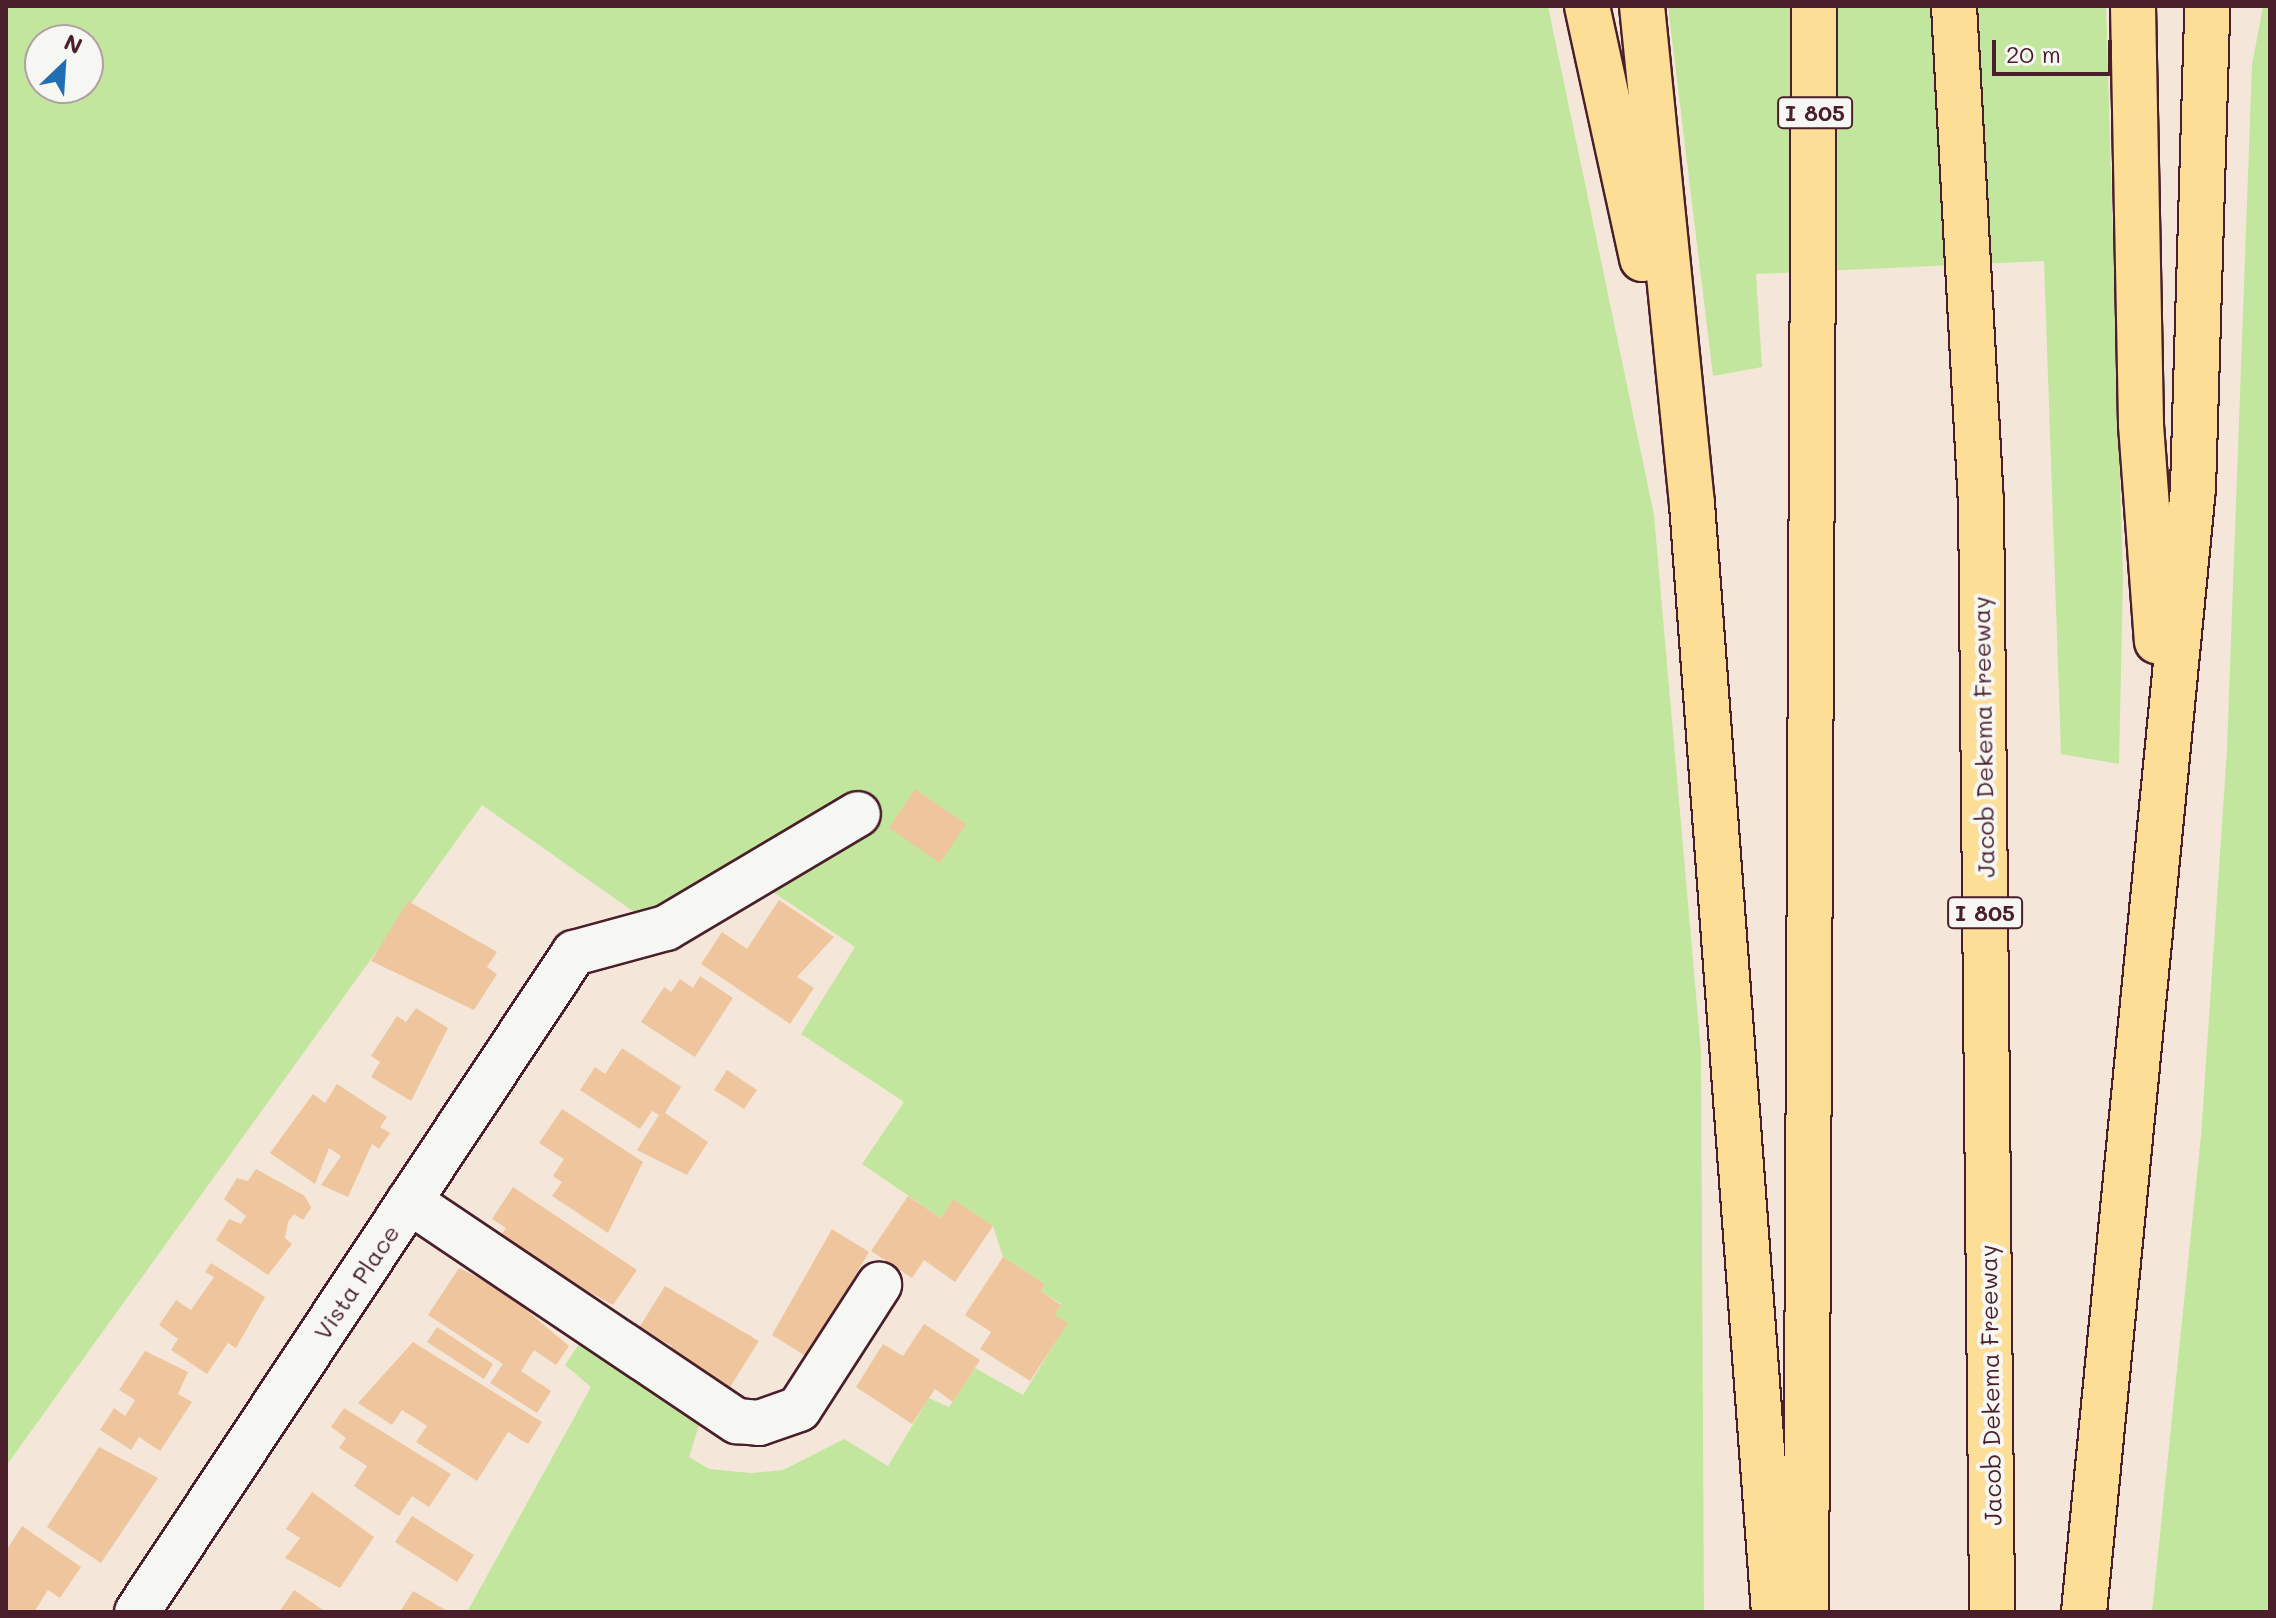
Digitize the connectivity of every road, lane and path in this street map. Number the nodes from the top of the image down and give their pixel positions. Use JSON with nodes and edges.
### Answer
{"nodes":[{"id":1,"x":1587,"y":6,"type":"edge"},
{"id":2,"x":1642,"y":6,"type":"edge"},
{"id":3,"x":1814,"y":6,"type":"edge"},
{"id":4,"x":1954,"y":6,"type":"edge"},
{"id":5,"x":2133,"y":6,"type":"edge"},
{"id":6,"x":2207,"y":6,"type":"edge"},
{"id":7,"x":1692,"y":504,"type":"junction"},
{"id":8,"x":2166,"y":763,"type":"junction"},
{"id":9,"x":858,"y":814,"type":"dead end"},
{"id":10,"x":409,"y":1201,"type":"junction"},
{"id":11,"x":879,"y":1285,"type":"dead end"},
{"id":12,"x":137,"y":1612,"type":"edge"},
{"id":13,"x":1774,"y":1612,"type":"edge"},
{"id":14,"x":1806,"y":1612,"type":"edge"},
{"id":15,"x":1992,"y":1612,"type":"edge"},
{"id":16,"x":2084,"y":1612,"type":"edge"}],
"edges":[{"from":1,"to":7,"type":"highway"},
{"from":2,"to":7,"type":"highway"},
{"from":3,"to":14,"type":"highway","number":"I 805"},
{"from":4,"to":15,"type":"highway","name":"Jacob Dekema Freeway","number":"I 805"},
{"from":5,"to":8,"type":"highway"},
{"from":6,"to":8,"type":"highway"},
{"from":7,"to":13,"type":"highway"},
{"from":8,"to":16,"type":"highway"},
{"from":9,"to":10,"type":"street","name":"Vista Place"},
{"from":10,"to":11,"type":"street"},
{"from":10,"to":12,"type":"street","name":"Vista Place"}]}
